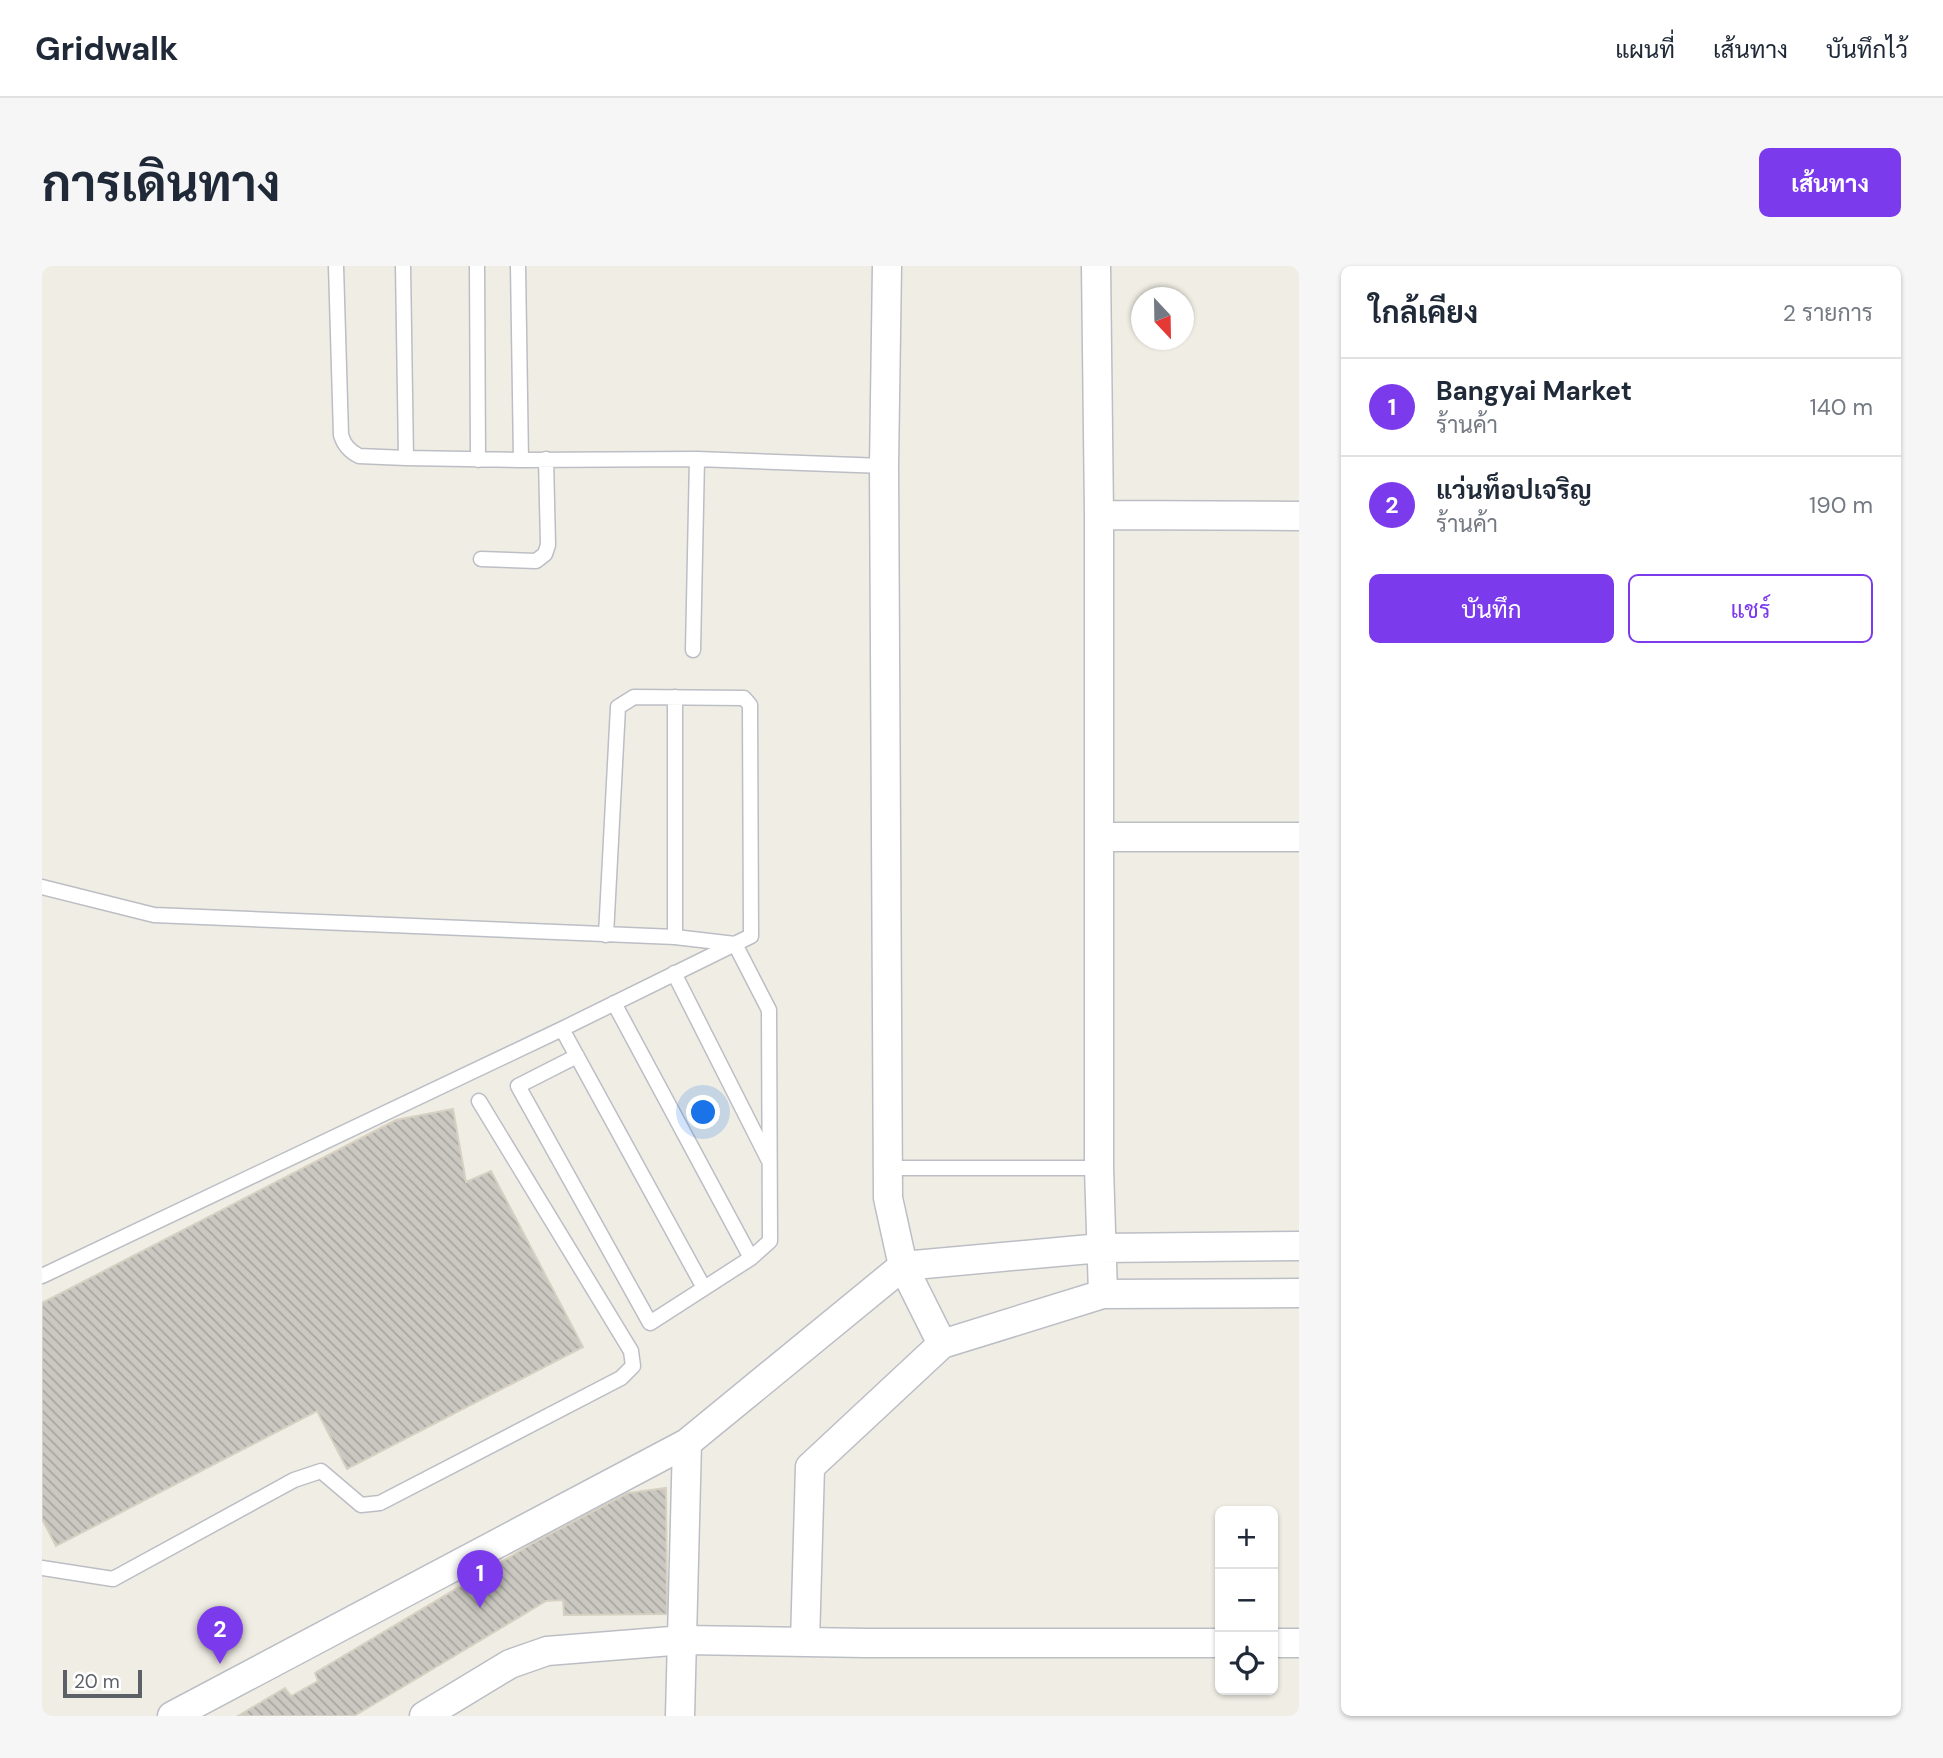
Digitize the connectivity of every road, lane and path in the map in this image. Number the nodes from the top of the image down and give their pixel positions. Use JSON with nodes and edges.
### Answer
{"nodes":[{"id":1,"x":336,"y":266,"type":"edge"},
{"id":2,"x":403,"y":266,"type":"edge"},
{"id":3,"x":477,"y":266,"type":"edge"},
{"id":4,"x":518,"y":266,"type":"edge"},
{"id":5,"x":887,"y":266,"type":"edge"},
{"id":6,"x":1096,"y":266,"type":"edge"},
{"id":7,"x":406,"y":458,"type":"junction"},
{"id":8,"x":545,"y":459,"type":"junction"},
{"id":9,"x":697,"y":459,"type":"junction"},
{"id":10,"x":478,"y":460,"type":"junction"},
{"id":11,"x":522,"y":460,"type":"junction"},
{"id":12,"x":884,"y":466,"type":"junction"},
{"id":13,"x":1099,"y":516,"type":"junction"},
{"id":14,"x":1299,"y":516,"type":"edge"},
{"id":15,"x":481,"y":559,"type":"dead end"},
{"id":16,"x":693,"y":650,"type":"dead end"},
{"id":17,"x":675,"y":697,"type":"junction"},
{"id":18,"x":1100,"y":837,"type":"junction"},
{"id":19,"x":1299,"y":837,"type":"edge"},
{"id":20,"x":42,"y":887,"type":"edge"},
{"id":21,"x":606,"y":935,"type":"junction"},
{"id":22,"x":675,"y":937,"type":"junction"},
{"id":23,"x":735,"y":944,"type":"junction"},
{"id":24,"x":674,"y":973,"type":"junction"},
{"id":25,"x":614,"y":1003,"type":"junction"},
{"id":26,"x":562,"y":1029,"type":"junction"},
{"id":27,"x":577,"y":1056,"type":"junction"},
{"id":28,"x":480,"y":1101,"type":"dead end"},
{"id":29,"x":770,"y":1162,"type":"junction"},
{"id":30,"x":888,"y":1168,"type":"junction"},
{"id":31,"x":1099,"y":1168,"type":"junction"},
{"id":32,"x":1299,"y":1246,"type":"edge"},
{"id":33,"x":1101,"y":1248,"type":"junction"},
{"id":34,"x":751,"y":1258,"type":"junction"},
{"id":35,"x":902,"y":1266,"type":"junction"},
{"id":36,"x":42,"y":1276,"type":"edge"},
{"id":37,"x":704,"y":1288,"type":"junction"},
{"id":38,"x":1299,"y":1293,"type":"edge"},
{"id":39,"x":1103,"y":1294,"type":"junction"},
{"id":40,"x":942,"y":1344,"type":"junction"},
{"id":41,"x":687,"y":1443,"type":"junction"},
{"id":42,"x":42,"y":1568,"type":"edge"},
{"id":43,"x":684,"y":1640,"type":"junction"},
{"id":44,"x":805,"y":1642,"type":"junction"},
{"id":45,"x":1215,"y":1643,"type":"edge"},
{"id":46,"x":1278,"y":1643,"type":"edge"},
{"id":47,"x":1299,"y":1643,"type":"edge"},
{"id":48,"x":172,"y":1716,"type":"edge"},
{"id":49,"x":424,"y":1716,"type":"edge"},
{"id":50,"x":680,"y":1716,"type":"edge"}],
"edges":[{"from":1,"to":7,"type":"lane"},
{"from":2,"to":7,"type":"lane"},
{"from":3,"to":10,"type":"lane"},
{"from":4,"to":11,"type":"lane"},
{"from":5,"to":12,"type":"street"},
{"from":6,"to":13,"type":"street"},
{"from":7,"to":10,"type":"lane"},
{"from":8,"to":9,"type":"lane"},
{"from":8,"to":11,"type":"lane"},
{"from":8,"to":15,"type":"lane"},
{"from":9,"to":12,"type":"lane"},
{"from":9,"to":16,"type":"lane"},
{"from":10,"to":11,"type":"lane"},
{"from":12,"to":30,"type":"street"},
{"from":13,"to":14,"type":"street"},
{"from":13,"to":18,"type":"street"},
{"from":17,"to":21,"type":"lane"},
{"from":17,"to":22,"type":"lane"},
{"from":17,"to":23,"type":"lane"},
{"from":18,"to":19,"type":"street"},
{"from":18,"to":31,"type":"street"},
{"from":20,"to":21,"type":"lane"},
{"from":21,"to":22,"type":"lane"},
{"from":22,"to":23,"type":"lane"},
{"from":23,"to":24,"type":"lane"},
{"from":23,"to":29,"type":"lane"},
{"from":24,"to":25,"type":"lane"},
{"from":24,"to":29,"type":"lane"},
{"from":25,"to":26,"type":"lane"},
{"from":25,"to":34,"type":"lane"},
{"from":26,"to":27,"type":"lane"},
{"from":26,"to":36,"type":"lane"},
{"from":27,"to":37,"type":"lane"},
{"from":27,"to":37,"type":"lane"},
{"from":28,"to":42,"type":"lane"},
{"from":29,"to":34,"type":"lane"},
{"from":30,"to":31,"type":"lane"},
{"from":30,"to":35,"type":"street"},
{"from":31,"to":33,"type":"street"},
{"from":32,"to":33,"type":"street"},
{"from":33,"to":35,"type":"street"},
{"from":33,"to":39,"type":"street"},
{"from":34,"to":37,"type":"lane"},
{"from":35,"to":40,"type":"street"},
{"from":35,"to":41,"type":"street"},
{"from":38,"to":39,"type":"street"},
{"from":39,"to":40,"type":"street"},
{"from":40,"to":44,"type":"street"},
{"from":41,"to":43,"type":"street"},
{"from":41,"to":48,"type":"street"},
{"from":43,"to":44,"type":"street"},
{"from":43,"to":49,"type":"street"},
{"from":43,"to":50,"type":"street"},
{"from":44,"to":45,"type":"street"},
{"from":46,"to":47,"type":"street"}]}
